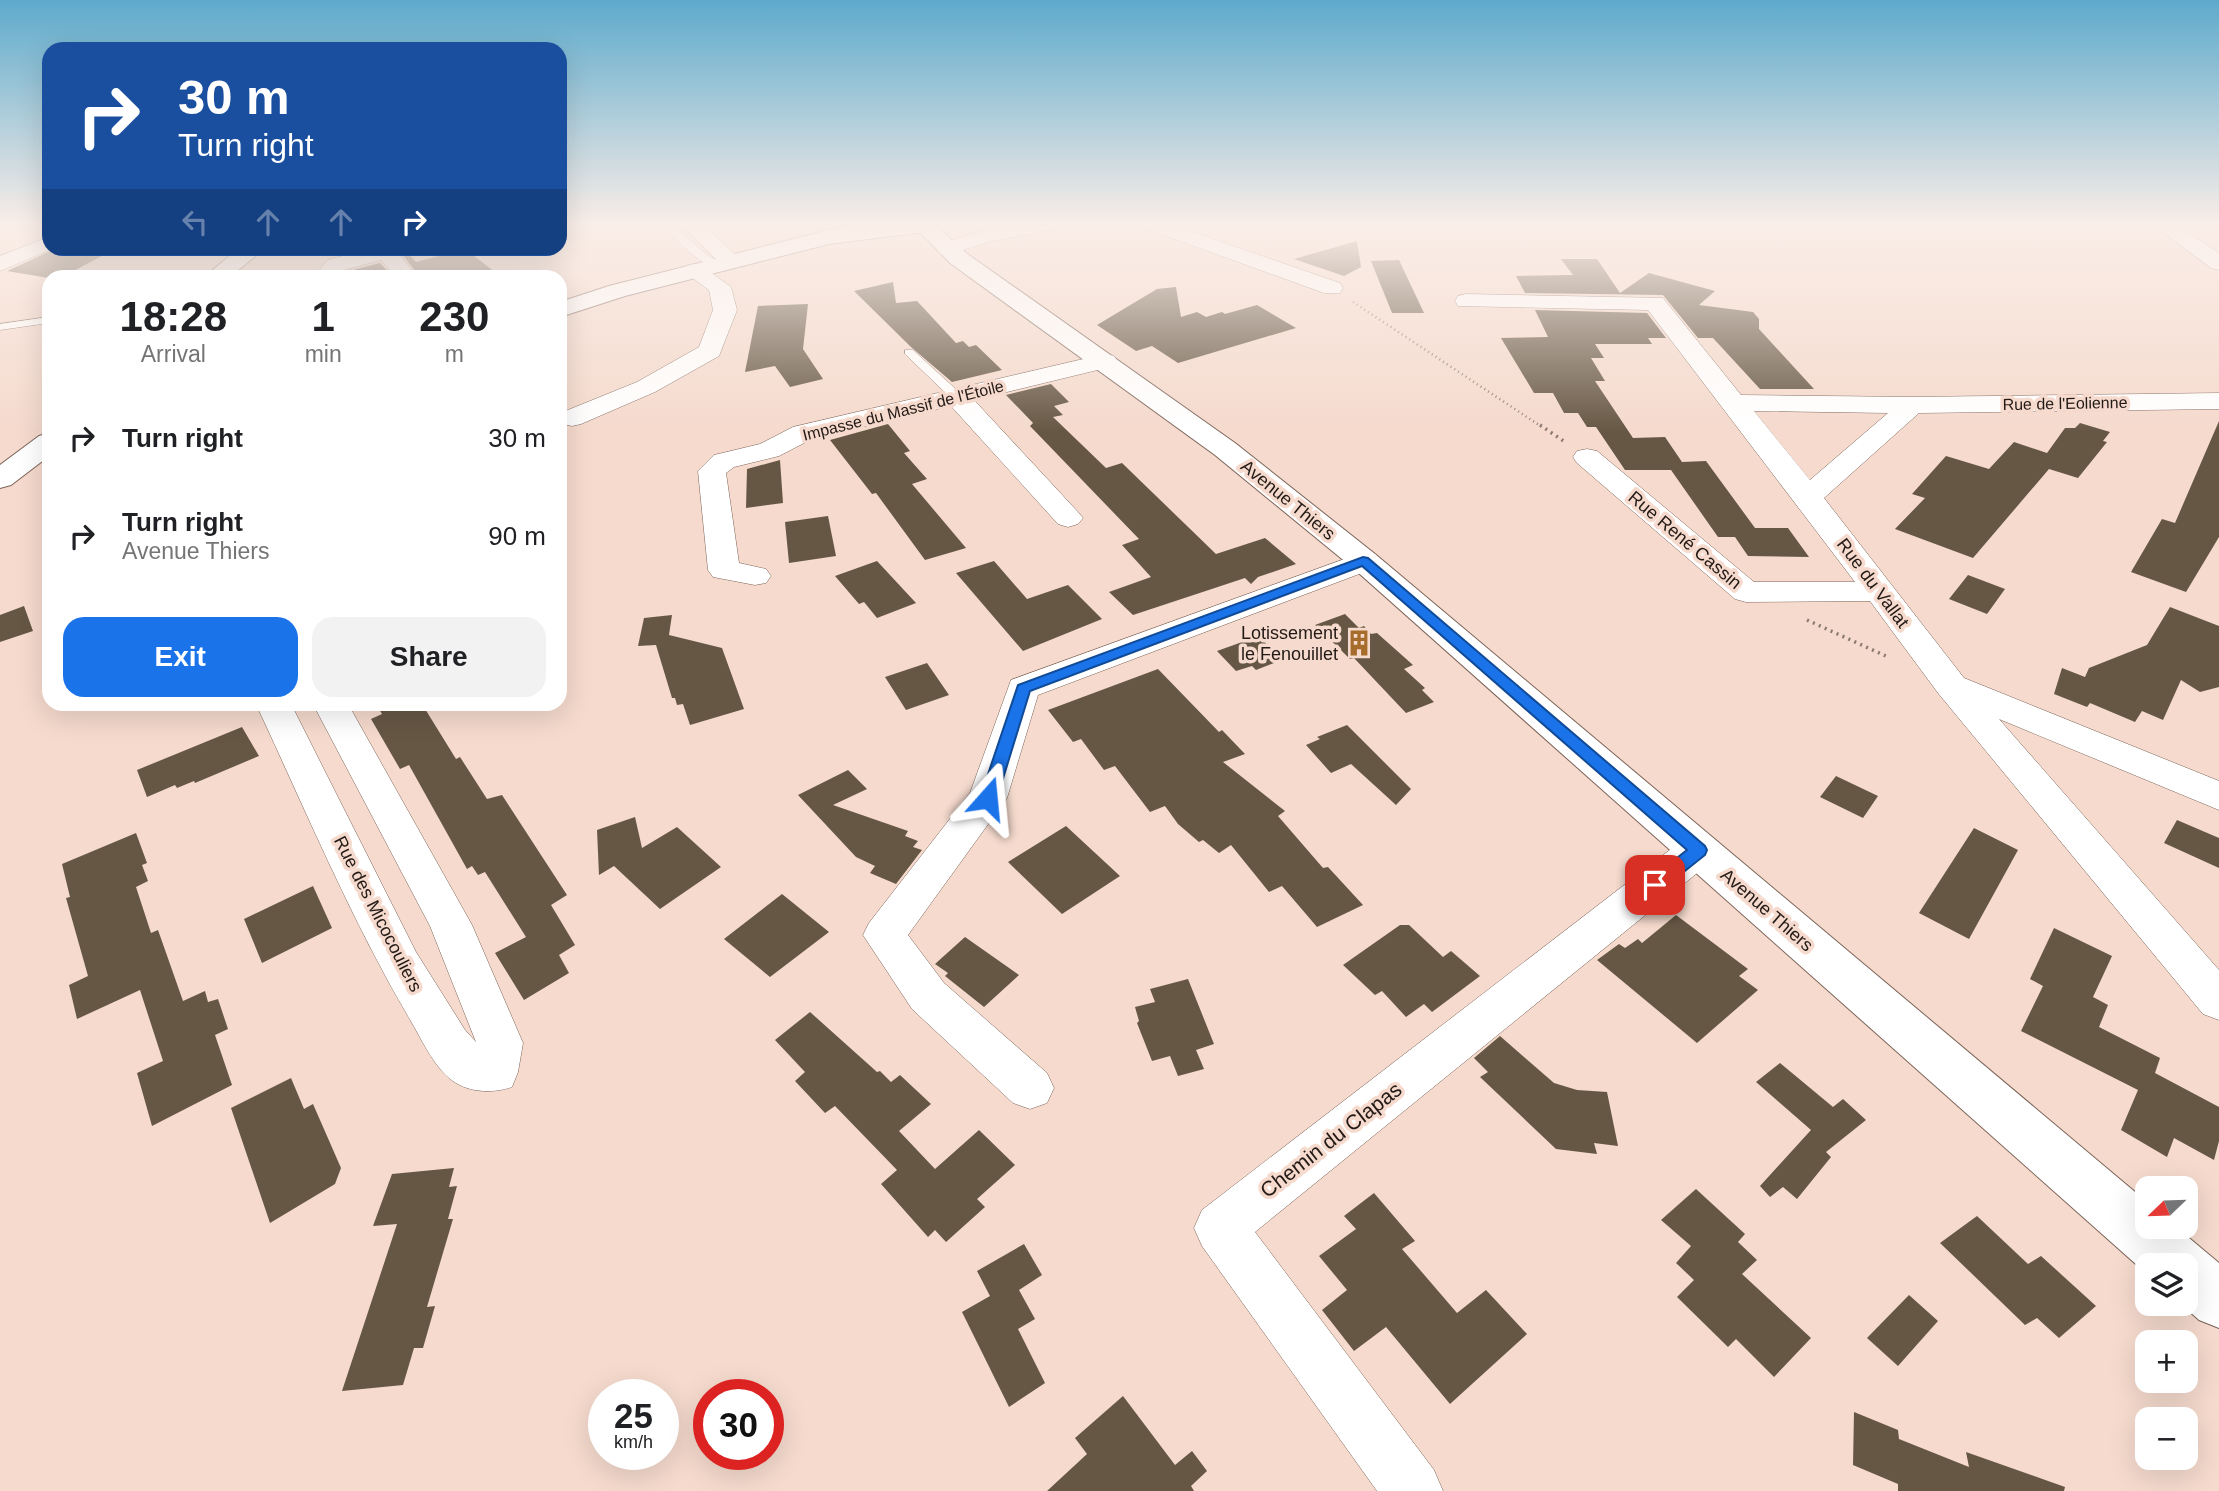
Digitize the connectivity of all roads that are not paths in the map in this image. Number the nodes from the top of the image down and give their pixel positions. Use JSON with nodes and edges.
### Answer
{"nodes":[{"id":1,"x":604,"y":294,"type":"edge"},
{"id":2,"x":609,"y":294,"type":"edge"},
{"id":3,"x":721,"y":294,"type":"edge"},
{"id":4,"x":1007,"y":294,"type":"edge"},
{"id":5,"x":567,"y":301,"type":"edge"},
{"id":6,"x":1466,"y":301,"type":"dead end"},
{"id":7,"x":567,"y":308,"type":"edge"},
{"id":8,"x":42,"y":321,"type":"edge"},
{"id":9,"x":0,"y":327,"type":"edge"},
{"id":10,"x":909,"y":352,"type":"dead end"},
{"id":11,"x":1105,"y":361,"type":"junction"},
{"id":12,"x":956,"y":396,"type":"junction"},
{"id":13,"x":2219,"y":401,"type":"edge"},
{"id":14,"x":1734,"y":403,"type":"junction"},
{"id":15,"x":1912,"y":405,"type":"junction"},
{"id":16,"x":572,"y":418,"type":"dead end"},
{"id":17,"x":42,"y":451,"type":"edge"},
{"id":18,"x":1587,"y":457,"type":"road end"},
{"id":19,"x":0,"y":479,"type":"edge"},
{"id":20,"x":1808,"y":497,"type":"junction"},
{"id":21,"x":1068,"y":518,"type":"dead end"},
{"id":22,"x":1363,"y":561,"type":"junction"},
{"id":23,"x":755,"y":576,"type":"dead end"},
{"id":24,"x":1879,"y":591,"type":"junction"},
{"id":25,"x":1950,"y":685,"type":"junction"},
{"id":26,"x":277,"y":711,"type":"edge"},
{"id":27,"x":335,"y":711,"type":"edge"},
{"id":28,"x":2219,"y":796,"type":"edge"},
{"id":29,"x":1698,"y":850,"type":"junction"},
{"id":30,"x":2219,"y":1001,"type":"edge"},
{"id":31,"x":1030,"y":1088,"type":"dead end"},
{"id":32,"x":2165,"y":1253,"type":"edge"},
{"id":33,"x":2198,"y":1282,"type":"edge"},
{"id":34,"x":2219,"y":1300,"type":"edge"},
{"id":35,"x":1413,"y":1491,"type":"edge"}],
"edges":[{"from":1,"to":5,"type":"main road"},
{"from":2,"to":7,"type":"main road"},
{"from":3,"to":16,"type":"street"},
{"from":4,"to":11,"type":"main road","name":"Avenue Thiers"},
{"from":6,"to":14,"type":"street","name":"Rue du Vallat"},
{"from":8,"to":9,"type":"lane"},
{"from":10,"to":12,"type":"lane"},
{"from":11,"to":12,"type":"street","name":"Impasse du Massif de l'Étoile"},
{"from":11,"to":22,"type":"main road","name":"Avenue Thiers"},
{"from":12,"to":21,"type":"street"},
{"from":12,"to":23,"type":"street","name":"Impasse du Massif de l'Étoile"},
{"from":13,"to":15,"type":"street","name":"Rue de l'Eolienne"},
{"from":14,"to":15,"type":"street","name":"Rue de l'Eolienne"},
{"from":14,"to":20,"type":"street","name":"Rue du Vallat"},
{"from":15,"to":20,"type":"street"},
{"from":17,"to":19,"type":"main road"},
{"from":18,"to":24,"type":"street","name":"Rue René Cassin"},
{"from":20,"to":24,"type":"street","name":"Rue du Vallat"},
{"from":22,"to":29,"type":"main road","name":"Avenue Thiers"},
{"from":22,"to":31,"type":"street"},
{"from":24,"to":25,"type":"street","name":"Rue du Vallat"},
{"from":25,"to":28,"type":"street"},
{"from":25,"to":30,"type":"street","name":"Rue du Vallat"},
{"from":26,"to":27,"type":"street","name":"Rue des Micocouliers"},
{"from":29,"to":32,"type":"main road","name":"Avenue Thiers"},
{"from":29,"to":35,"type":"street","name":"Chemin du Clapas"},
{"from":33,"to":34,"type":"main road"}]}
